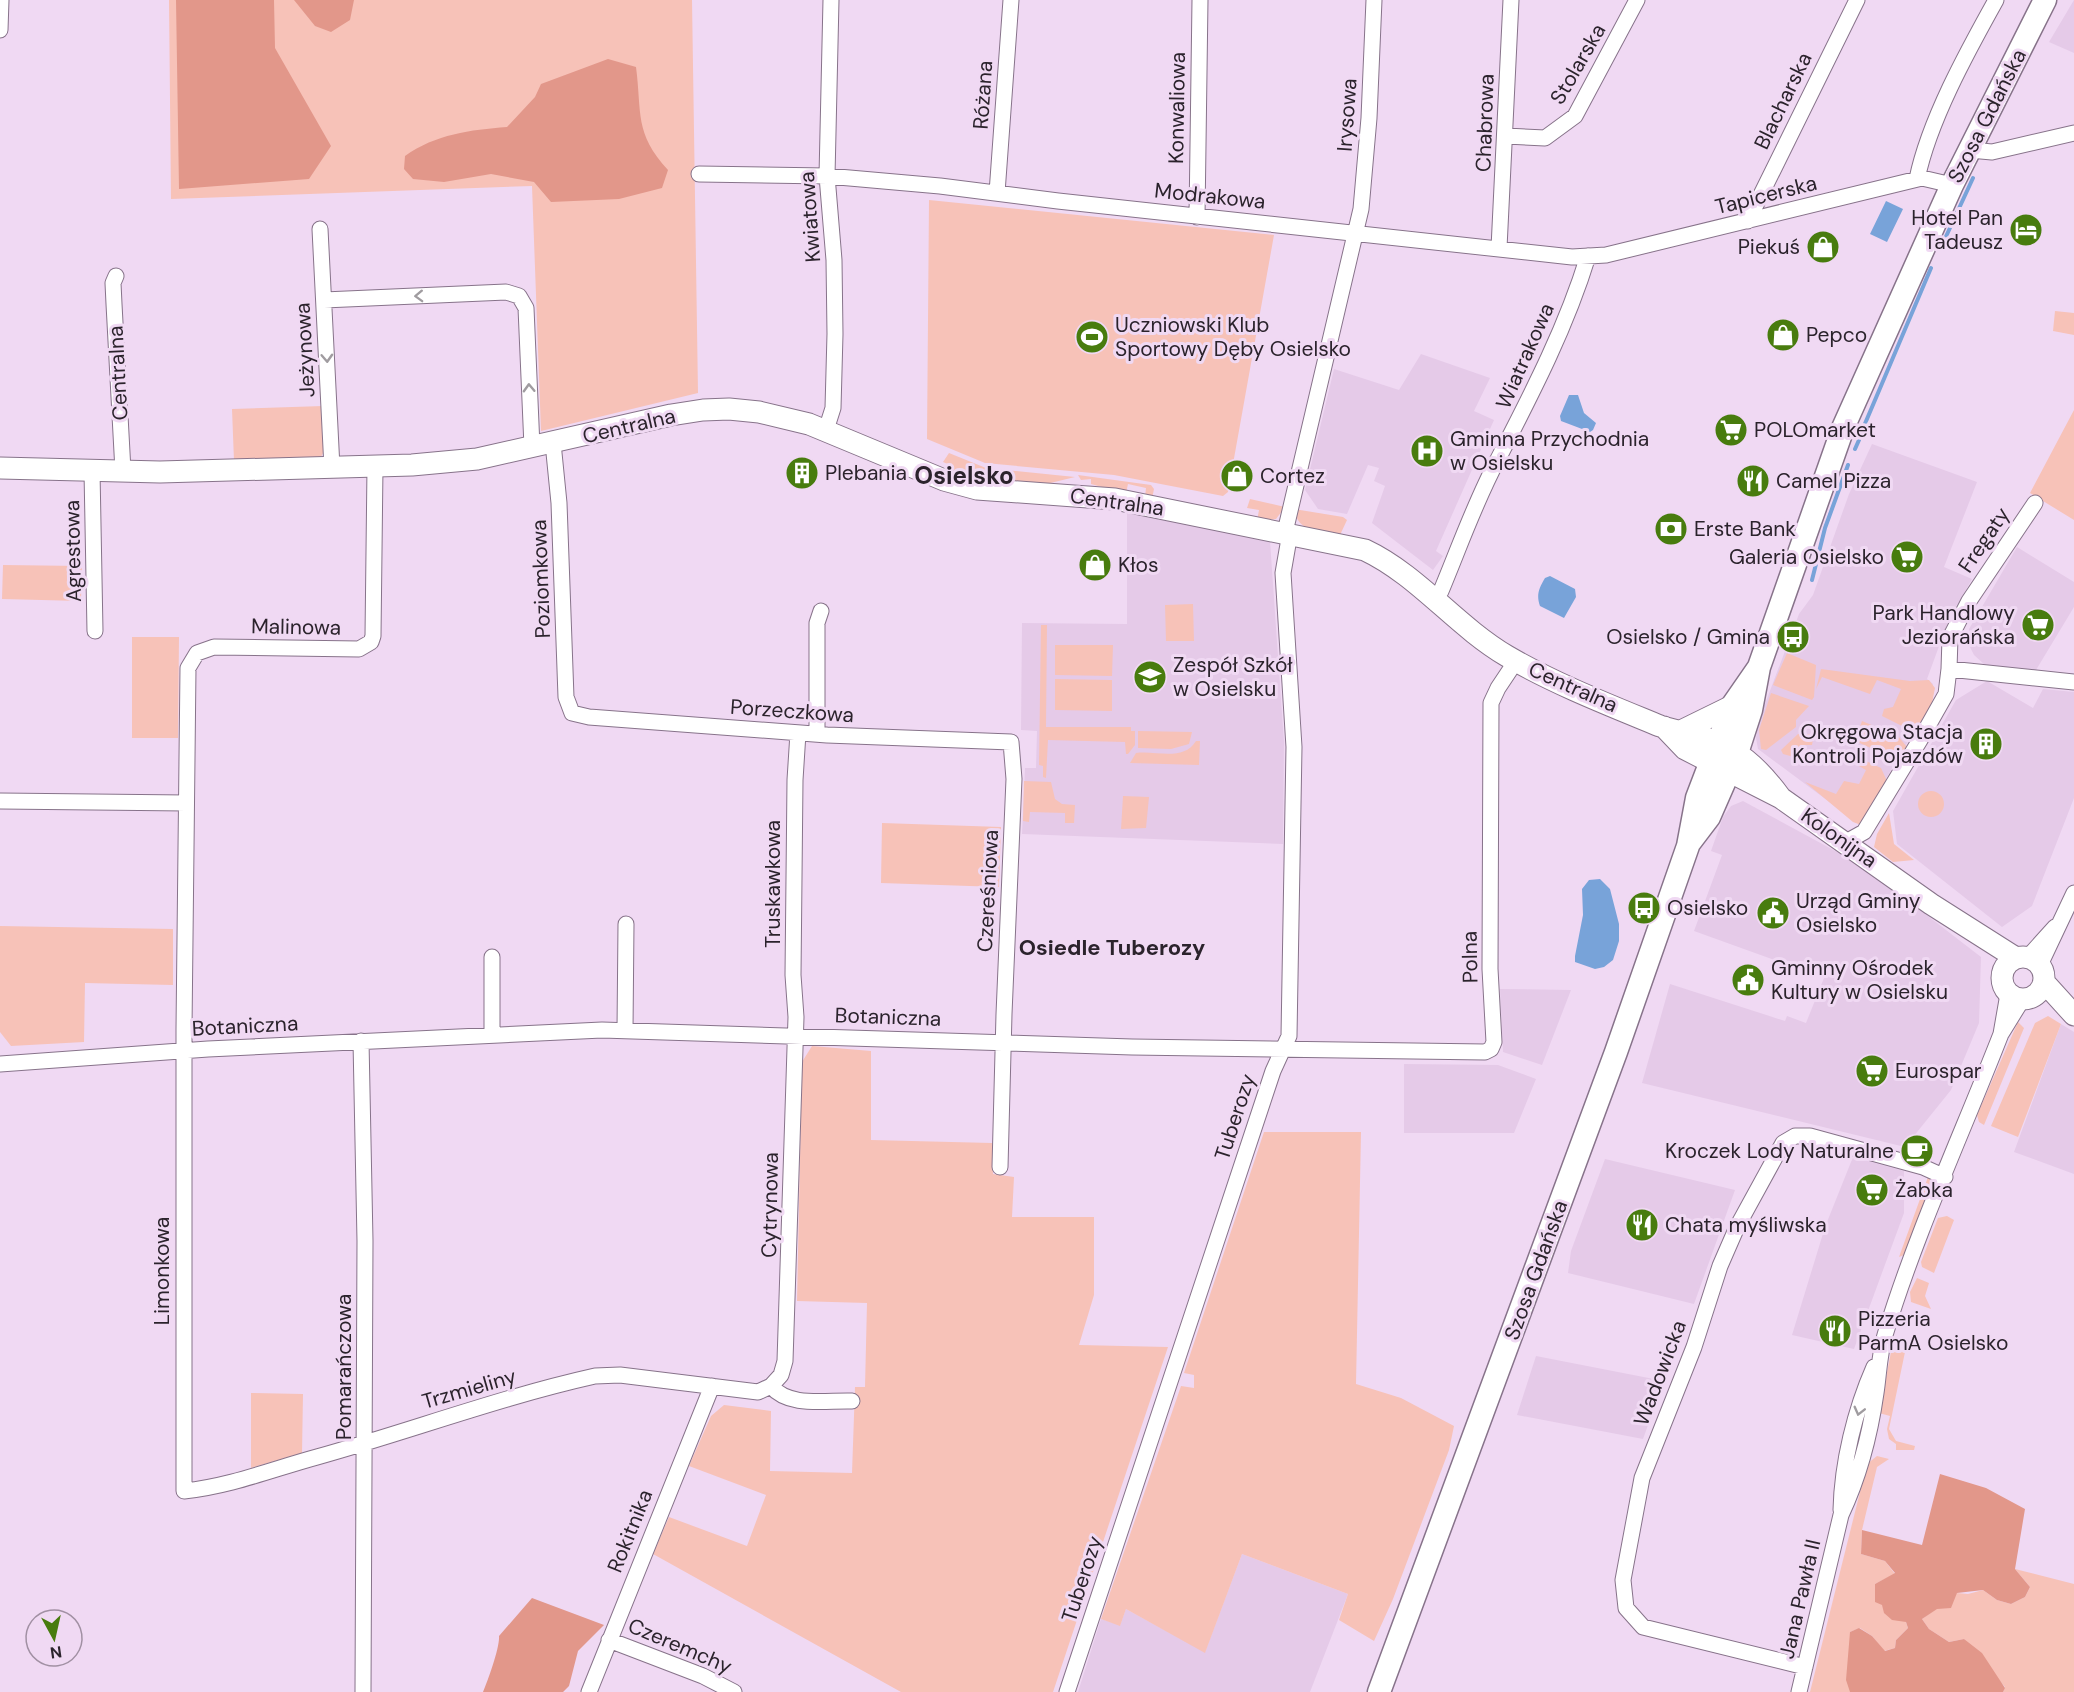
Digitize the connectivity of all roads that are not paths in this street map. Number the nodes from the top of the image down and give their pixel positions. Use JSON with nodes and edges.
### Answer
{"nodes":[{"id":1,"x":1,"y":0,"type":"edge"},
{"id":2,"x":831,"y":0,"type":"edge"},
{"id":3,"x":1011,"y":0,"type":"edge"},
{"id":4,"x":1200,"y":0,"type":"edge"},
{"id":5,"x":1374,"y":0,"type":"edge"},
{"id":6,"x":1511,"y":0,"type":"edge"},
{"id":7,"x":1636,"y":0,"type":"edge"},
{"id":8,"x":1857,"y":0,"type":"edge"},
{"id":9,"x":1996,"y":0,"type":"edge"},
{"id":10,"x":2045,"y":0,"type":"edge"},
{"id":11,"x":0,"y":30,"type":"edge"},
{"id":12,"x":2074,"y":133,"type":"edge"},
{"id":13,"x":1506,"y":136,"type":"junction"},
{"id":14,"x":1970,"y":150,"type":"junction"},
{"id":15,"x":699,"y":174,"type":"dead end"},
{"id":16,"x":827,"y":176,"type":"junction"},
{"id":17,"x":1917,"y":179,"type":"junction"},
{"id":18,"x":1952,"y":185,"type":"junction"},
{"id":19,"x":997,"y":193,"type":"junction"},
{"id":20,"x":1197,"y":217,"type":"junction"},
{"id":21,"x":1748,"y":221,"type":"junction"},
{"id":22,"x":320,"y":229,"type":"dead end"},
{"id":23,"x":1355,"y":233,"type":"junction"},
{"id":24,"x":1499,"y":248,"type":"junction"},
{"id":25,"x":1588,"y":256,"type":"junction"},
{"id":26,"x":116,"y":276,"type":"dead end"},
{"id":27,"x":324,"y":300,"type":"junction"},
{"id":28,"x":826,"y":430,"type":"junction"},
{"id":29,"x":543,"y":445,"type":"junction"},
{"id":30,"x":375,"y":467,"type":"junction"},
{"id":31,"x":0,"y":468,"type":"edge"},
{"id":32,"x":332,"y":468,"type":"junction"},
{"id":33,"x":92,"y":471,"type":"junction"},
{"id":34,"x":123,"y":471,"type":"junction"},
{"id":35,"x":2035,"y":503,"type":"dead end"},
{"id":36,"x":1287,"y":533,"type":"junction"},
{"id":37,"x":1433,"y":601,"type":"junction"},
{"id":38,"x":821,"y":611,"type":"dead end"},
{"id":39,"x":95,"y":632,"type":"dead end"},
{"id":40,"x":1516,"y":661,"type":"junction"},
{"id":41,"x":1759,"y":667,"type":"junction"},
{"id":42,"x":1948,"y":669,"type":"junction"},
{"id":43,"x":2074,"y":682,"type":"edge"},
{"id":44,"x":1732,"y":706,"type":"junction"},
{"id":45,"x":572,"y":713,"type":"joint"},
{"id":46,"x":1672,"y":729,"type":"junction"},
{"id":47,"x":798,"y":733,"type":"junction"},
{"id":48,"x":817,"y":734,"type":"junction"},
{"id":49,"x":1011,"y":742,"type":"joint"},
{"id":50,"x":1723,"y":758,"type":"junction"},
{"id":51,"x":0,"y":801,"type":"edge"},
{"id":52,"x":186,"y":804,"type":"junction"},
{"id":53,"x":1846,"y":842,"type":"junction"},
{"id":54,"x":2074,"y":893,"type":"edge"},
{"id":55,"x":626,"y":924,"type":"dead end"},
{"id":56,"x":492,"y":957,"type":"dead end"},
{"id":57,"x":2025,"y":977,"type":"junction"},
{"id":58,"x":2073,"y":1014,"type":"edge"},
{"id":59,"x":625,"y":1030,"type":"junction"},
{"id":60,"x":492,"y":1034,"type":"junction"},
{"id":61,"x":794,"y":1035,"type":"junction"},
{"id":62,"x":361,"y":1041,"type":"junction"},
{"id":63,"x":1004,"y":1043,"type":"junction"},
{"id":64,"x":185,"y":1050,"type":"junction"},
{"id":65,"x":1282,"y":1050,"type":"junction"},
{"id":66,"x":0,"y":1064,"type":"edge"},
{"id":67,"x":1000,"y":1167,"type":"dead end"},
{"id":68,"x":1945,"y":1176,"type":"junction"},
{"id":69,"x":776,"y":1381,"type":"junction"},
{"id":70,"x":712,"y":1386,"type":"junction"},
{"id":71,"x":852,"y":1401,"type":"dead end"},
{"id":72,"x":365,"y":1444,"type":"junction"},
{"id":73,"x":184,"y":1491,"type":"joint"},
{"id":74,"x":609,"y":1640,"type":"junction"},
{"id":75,"x":1805,"y":1667,"type":"junction"},
{"id":76,"x":363,"y":1692,"type":"edge"},
{"id":77,"x":589,"y":1692,"type":"edge"},
{"id":78,"x":734,"y":1692,"type":"edge"},
{"id":79,"x":1067,"y":1692,"type":"edge"},
{"id":80,"x":1379,"y":1692,"type":"edge"},
{"id":81,"x":1799,"y":1692,"type":"edge"}],
"edges":[{"from":1,"to":11,"type":"street"},
{"from":2,"to":16,"type":"street","name":"Kwiatowa"},
{"from":3,"to":19,"type":"street","name":"Różana"},
{"from":4,"to":20,"type":"street","name":"Konwaliowa"},
{"from":5,"to":23,"type":"street","name":"Irysowa"},
{"from":6,"to":13,"type":"street","name":"Chabrowa"},
{"from":7,"to":13,"type":"street","name":"Stolarska"},
{"from":8,"to":21,"type":"street","name":"Blacharska"},
{"from":9,"to":17,"type":"street"},
{"from":10,"to":14,"type":"main road","name":"Szosa Gdańska"},
{"from":12,"to":14,"type":"street"},
{"from":13,"to":24,"type":"street","name":"Chabrowa"},
{"from":14,"to":18,"type":"main road","name":"Szosa Gdańska"},
{"from":15,"to":16,"type":"street","name":"Modrakowa"},
{"from":16,"to":19,"type":"street","name":"Modrakowa"},
{"from":16,"to":28,"type":"street","name":"Kwiatowa"},
{"from":17,"to":18,"type":"street","name":"Tapicerska"},
{"from":17,"to":21,"type":"street","name":"Tapicerska"},
{"from":18,"to":41,"type":"main road","name":"Szosa Gdańska"},
{"from":19,"to":20,"type":"street","name":"Modrakowa"},
{"from":20,"to":23,"type":"street","name":"Modrakowa"},
{"from":21,"to":25,"type":"street","name":"Tapicerska"},
{"from":22,"to":27,"type":"street","name":"Jeżynowa"},
{"from":23,"to":24,"type":"street","name":"Modrakowa"},
{"from":23,"to":36,"type":"street","name":"Irysowa"},
{"from":24,"to":25,"type":"street","name":"Modrakowa"},
{"from":25,"to":37,"type":"street","name":"Wiatrakowa"},
{"from":26,"to":34,"type":"street","name":"Centralna"},
{"from":29,"to":27,"type":"street","one_way":true},
{"from":27,"to":32,"type":"street","name":"Jeżynowa","one_way":true},
{"from":28,"to":29,"type":"street","name":"Centralna"},
{"from":28,"to":36,"type":"street","name":"Centralna"},
{"from":29,"to":30,"type":"street","name":"Centralna"},
{"from":29,"to":45,"type":"street","name":"Poziomkowa"},
{"from":30,"to":32,"type":"street","name":"Centralna"},
{"from":30,"to":52,"type":"street","name":"Malinowa"},
{"from":31,"to":33,"type":"street","name":"Centralna"},
{"from":32,"to":34,"type":"street","name":"Centralna"},
{"from":33,"to":34,"type":"street","name":"Centralna"},
{"from":33,"to":39,"type":"street","name":"Agrestowa"},
{"from":35,"to":42,"type":"street","name":"Fregaty"},
{"from":36,"to":37,"type":"street","name":"Centralna"},
{"from":36,"to":65,"type":"street","name":"Tuberozy"},
{"from":37,"to":40,"type":"street","name":"Centralna"},
{"from":38,"to":48,"type":"street"},
{"from":40,"to":46,"type":"street","name":"Centralna"},
{"from":40,"to":65,"type":"street","name":"Polna"},
{"from":41,"to":44,"type":"main road","name":"Szosa Gdańska"},
{"from":41,"to":50,"type":"main road","name":"Szosa Gdańska"},
{"from":42,"to":43,"type":"street"},
{"from":42,"to":53,"type":"street","name":"Fregaty"},
{"from":44,"to":46,"type":"street"},
{"from":44,"to":50,"type":"main road","name":"Szosa Gdańska"},
{"from":45,"to":47,"type":"street","name":"Porzeczkowa"},
{"from":46,"to":50,"type":"street","name":"Centralna"},
{"from":47,"to":48,"type":"street","name":"Porzeczkowa"},
{"from":47,"to":61,"type":"street","name":"Truskawkowa"},
{"from":48,"to":49,"type":"street","name":"Porzeczkowa"},
{"from":49,"to":63,"type":"street","name":"Czereśniowa"},
{"from":50,"to":53,"type":"street","name":"Kolonijna"},
{"from":50,"to":80,"type":"main road","name":"Szosa Gdańska"},
{"from":51,"to":52,"type":"street"},
{"from":52,"to":64,"type":"street","name":"Malinowa"},
{"from":53,"to":57,"type":"street","name":"Kolonijna"},
{"from":54,"to":57,"type":"street","name":"Jana Pawła II"},
{"from":55,"to":59,"type":"street"},
{"from":56,"to":60,"type":"street"},
{"from":57,"to":58,"type":"street","name":"Kolonijna"},
{"from":57,"to":68,"type":"street","name":"Jana Pawła II"},
{"from":59,"to":60,"type":"street","name":"Botaniczna"},
{"from":59,"to":61,"type":"street","name":"Botaniczna"},
{"from":60,"to":62,"type":"street","name":"Botaniczna"},
{"from":61,"to":63,"type":"street","name":"Botaniczna"},
{"from":61,"to":69,"type":"street","name":"Cytrynowa"},
{"from":62,"to":64,"type":"street","name":"Botaniczna"},
{"from":62,"to":72,"type":"street","name":"Pomarańczowa"},
{"from":63,"to":65,"type":"street","name":"Botaniczna"},
{"from":63,"to":67,"type":"street","name":"Czereśniowa"},
{"from":64,"to":66,"type":"street","name":"Botaniczna"},
{"from":64,"to":73,"type":"street","name":"Limonkowa"},
{"from":65,"to":79,"type":"street","name":"Tuberozy"},
{"from":68,"to":75,"type":"street","name":"Jana Pawła II"},
{"from":68,"to":75,"type":"street","name":"Wadowicka"},
{"from":69,"to":70,"type":"street","name":"Trzmieliny"},
{"from":69,"to":71,"type":"street"},
{"from":70,"to":72,"type":"street","name":"Trzmieliny"},
{"from":70,"to":74,"type":"street","name":"Rokitnika"},
{"from":72,"to":73,"type":"street","name":"Trzmieliny"},
{"from":72,"to":76,"type":"street","name":"Pomarańczowa"},
{"from":74,"to":77,"type":"street","name":"Rokitnika"},
{"from":74,"to":78,"type":"street","name":"Czeremchy"},
{"from":75,"to":81,"type":"street","name":"Jana Pawła II"}]}
